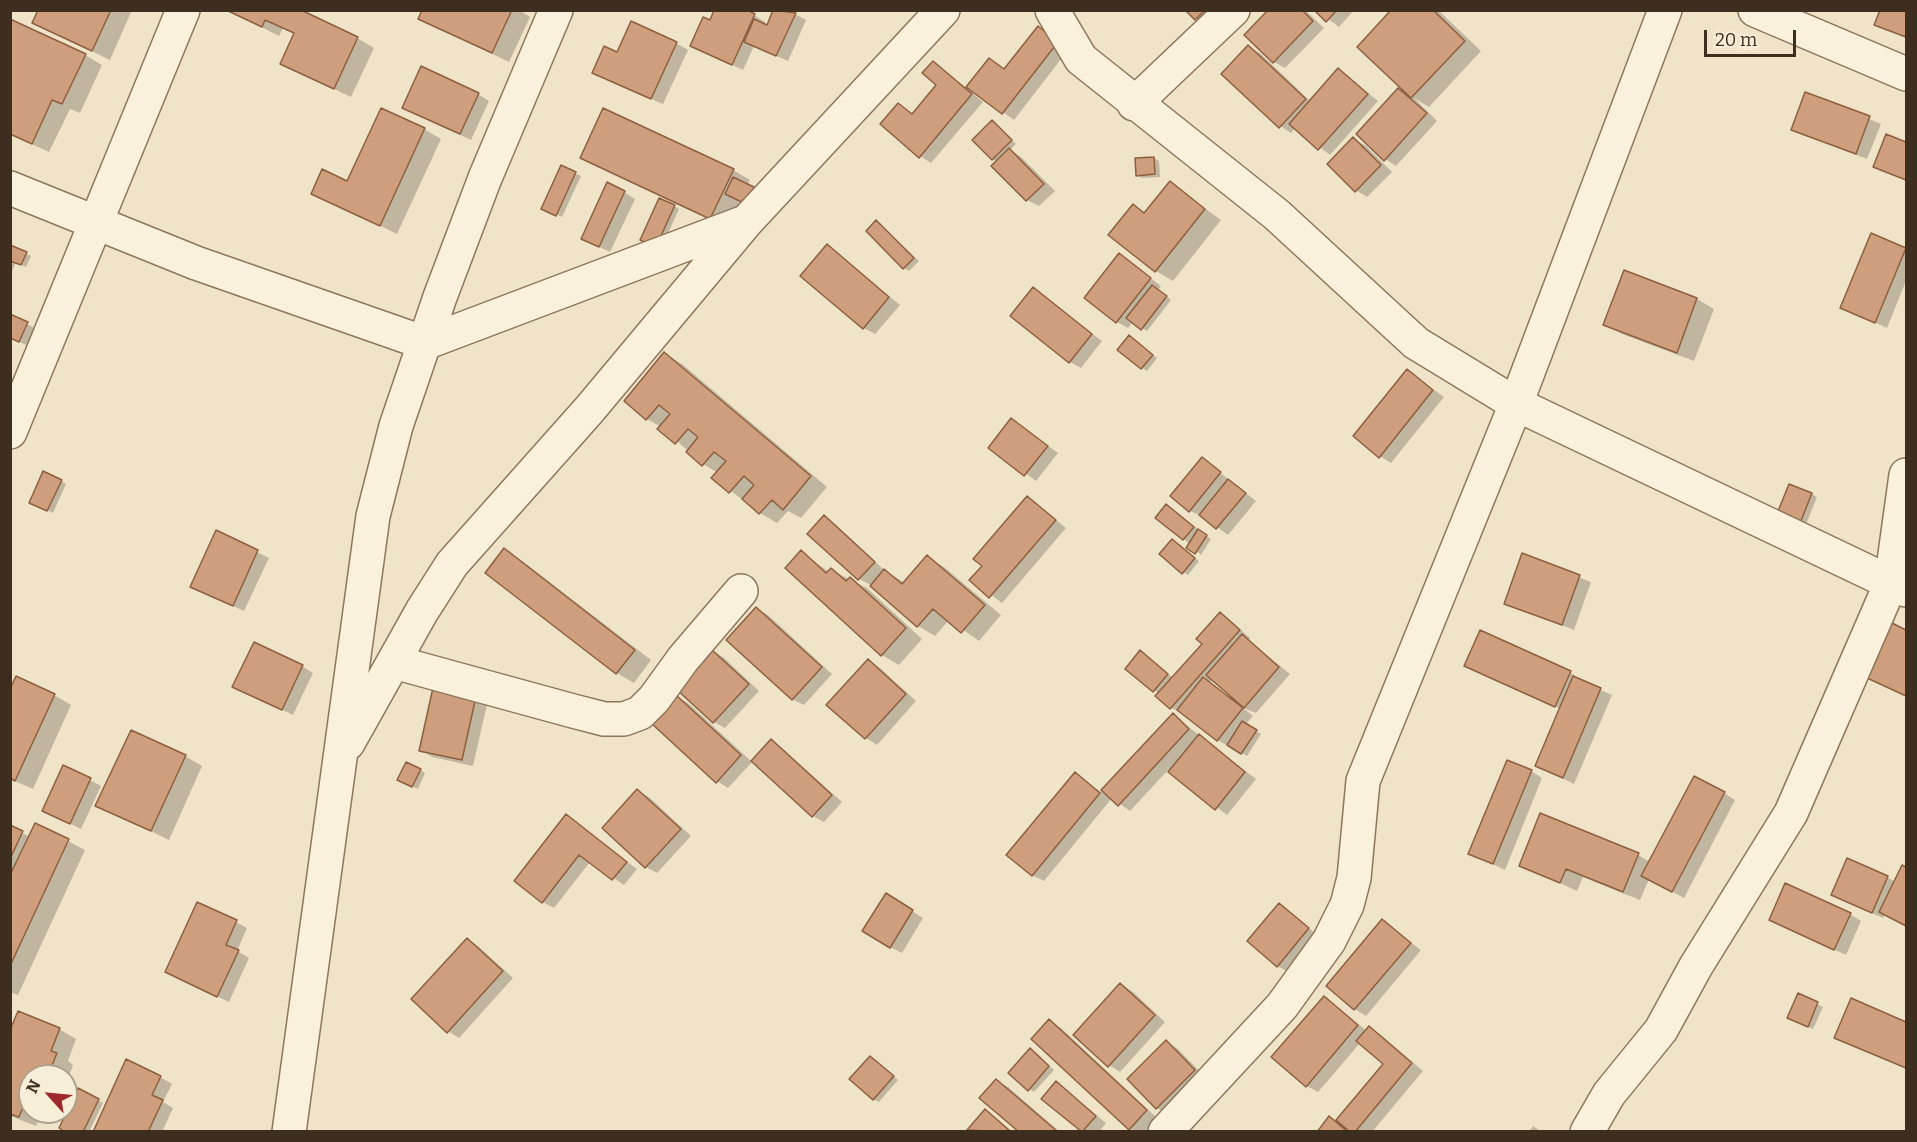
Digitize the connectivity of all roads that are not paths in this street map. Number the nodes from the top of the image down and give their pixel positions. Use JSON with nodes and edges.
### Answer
{"nodes":[{"id":1,"x":183,"y":10,"type":"edge"},
{"id":2,"x":556,"y":10,"type":"edge"},
{"id":3,"x":943,"y":10,"type":"edge"},
{"id":4,"x":1052,"y":10,"type":"edge"},
{"id":5,"x":1233,"y":10,"type":"edge"},
{"id":6,"x":1665,"y":10,"type":"edge"},
{"id":7,"x":1755,"y":10,"type":"edge"},
{"id":8,"x":1906,"y":74,"type":"edge"},
{"id":9,"x":1134,"y":104,"type":"junction"},
{"id":10,"x":10,"y":188,"type":"edge"},
{"id":11,"x":747,"y":221,"type":"junction"},
{"id":12,"x":95,"y":222,"type":"junction"},
{"id":13,"x":425,"y":343,"type":"junction"},
{"id":14,"x":1516,"y":404,"type":"junction"},
{"id":15,"x":10,"y":432,"type":"edge"},
{"id":16,"x":1906,"y":475,"type":"edge"},
{"id":17,"x":1899,"y":586,"type":"edge"},
{"id":18,"x":741,"y":591,"type":"dead end"},
{"id":19,"x":394,"y":662,"type":"junction"},
{"id":20,"x":340,"y":758,"type":"junction"},
{"id":21,"x":289,"y":1131,"type":"edge"},
{"id":22,"x":1165,"y":1131,"type":"edge"},
{"id":23,"x":1587,"y":1131,"type":"edge"}],
"edges":[{"from":1,"to":12,"type":"street"},
{"from":2,"to":13,"type":"street"},
{"from":3,"to":11,"type":"street"},
{"from":4,"to":9,"type":"street"},
{"from":5,"to":9,"type":"street"},
{"from":6,"to":14,"type":"street"},
{"from":7,"to":8,"type":"street"},
{"from":9,"to":14,"type":"street"},
{"from":10,"to":12,"type":"street"},
{"from":11,"to":13,"type":"street"},
{"from":11,"to":19,"type":"street"},
{"from":12,"to":13,"type":"street"},
{"from":12,"to":15,"type":"street"},
{"from":13,"to":20,"type":"street"},
{"from":14,"to":17,"type":"street"},
{"from":14,"to":22,"type":"street"},
{"from":16,"to":17,"type":"street"},
{"from":17,"to":23,"type":"street"},
{"from":18,"to":19,"type":"street"},
{"from":19,"to":20,"type":"street"},
{"from":20,"to":21,"type":"street"}]}
